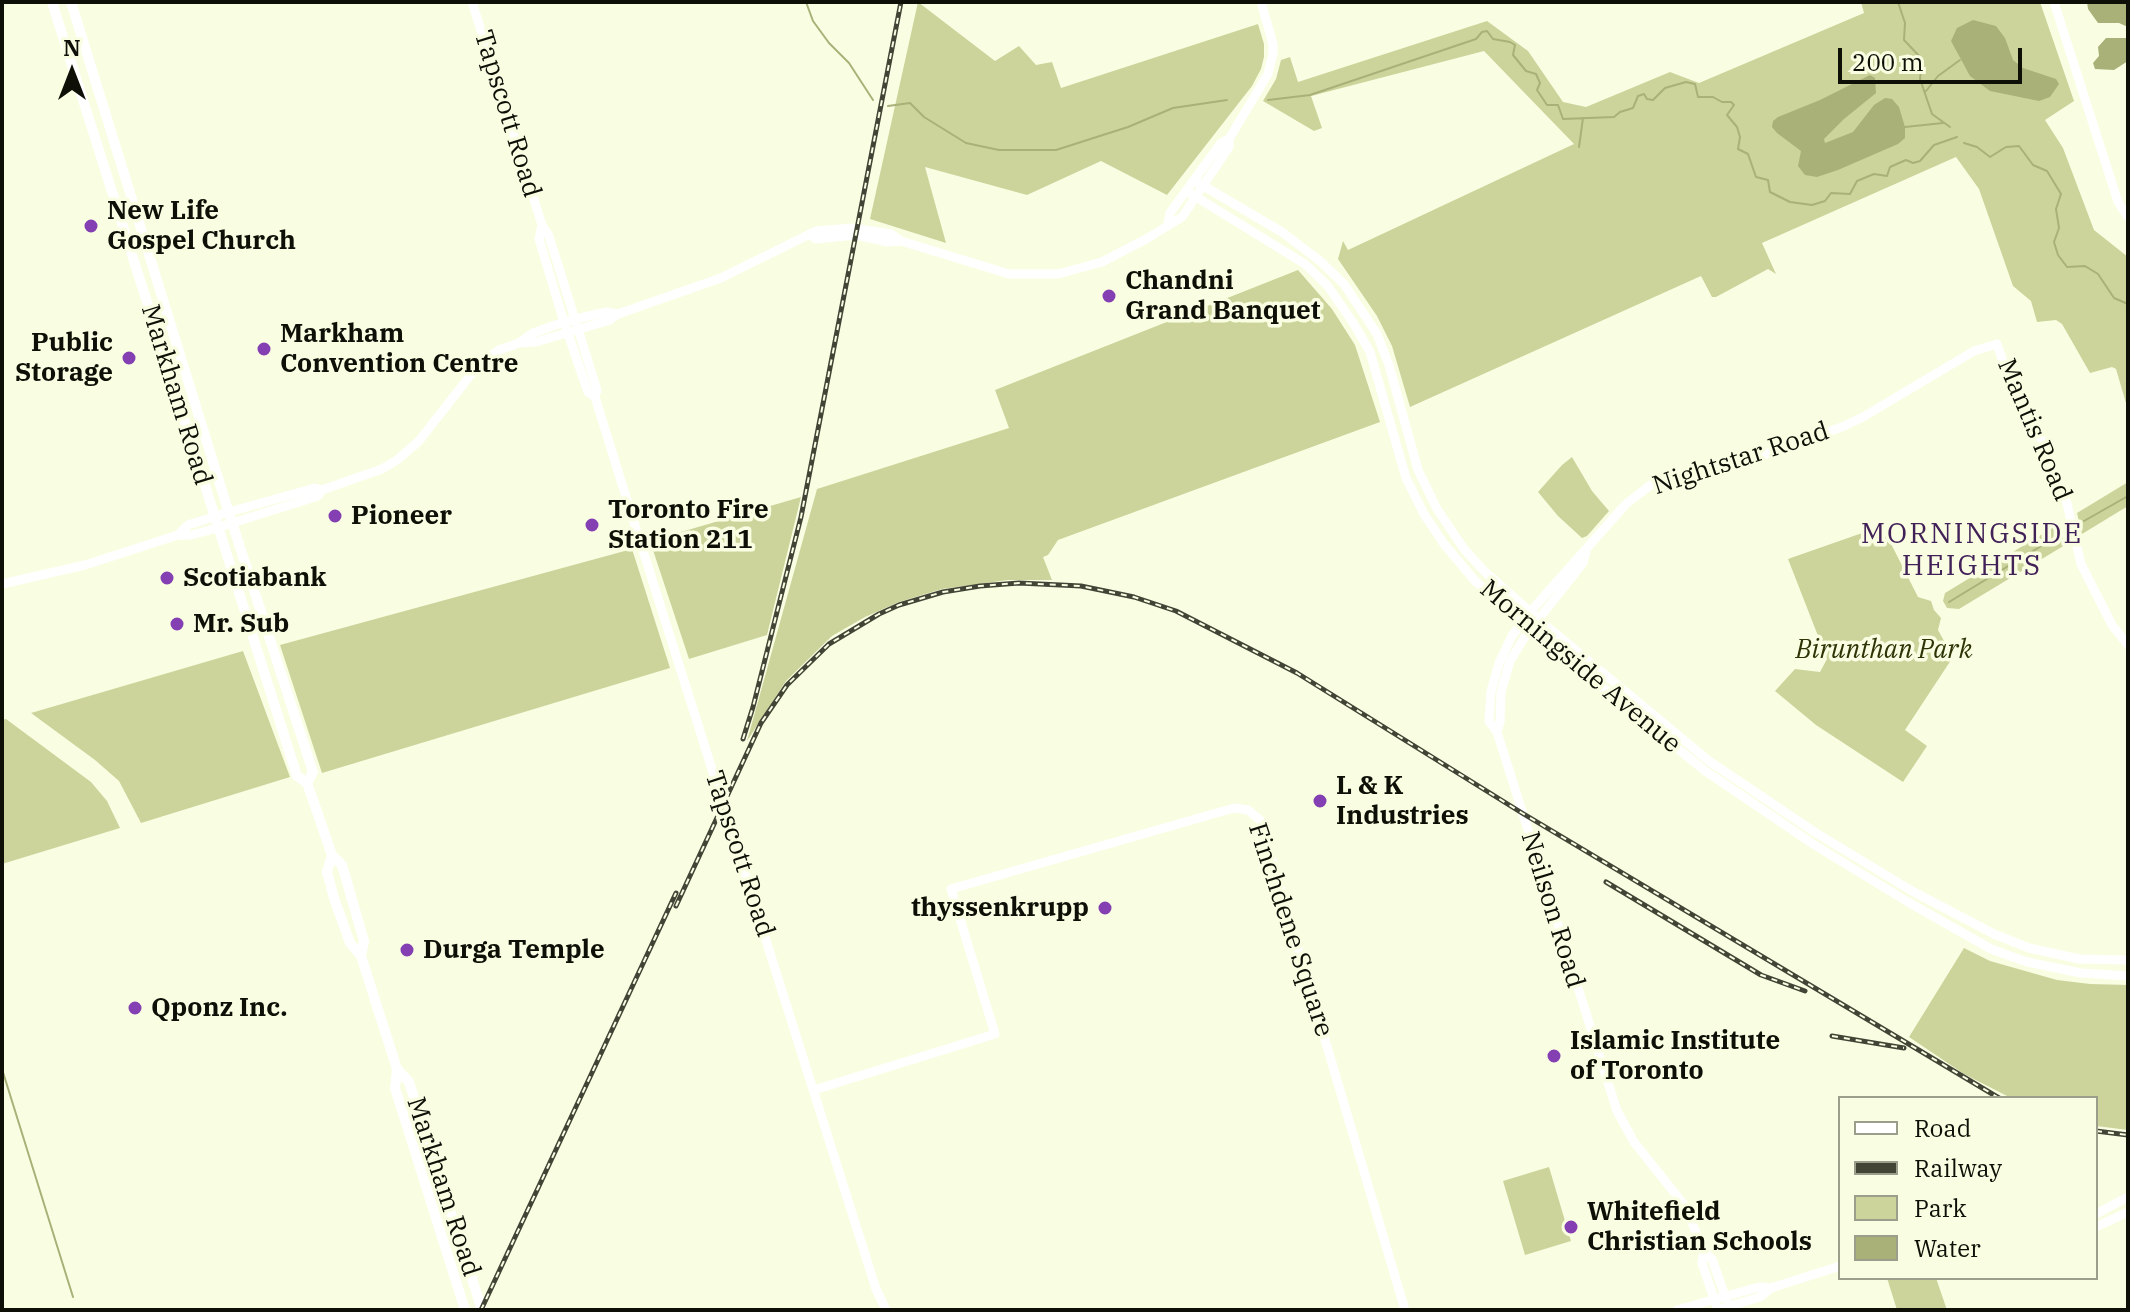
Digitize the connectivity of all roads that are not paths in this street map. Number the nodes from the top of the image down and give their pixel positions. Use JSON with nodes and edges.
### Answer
{"nodes":[{"id":1,"x":52,"y":2,"type":"edge"},
{"id":2,"x":71,"y":2,"type":"edge"},
{"id":3,"x":472,"y":2,"type":"edge"},
{"id":4,"x":1261,"y":2,"type":"edge"},
{"id":5,"x":2054,"y":2,"type":"edge"},
{"id":6,"x":1200,"y":183,"type":"junction"},
{"id":7,"x":1192,"y":195,"type":"junction"},
{"id":8,"x":2128,"y":217,"type":"edge"},
{"id":9,"x":542,"y":225,"type":"junction"},
{"id":10,"x":576,"y":324,"type":"junction"},
{"id":11,"x":566,"y":327,"type":"junction"},
{"id":12,"x":1997,"y":344,"type":"joint"},
{"id":13,"x":595,"y":397,"type":"junction"},
{"id":14,"x":230,"y":517,"type":"junction"},
{"id":15,"x":215,"y":522,"type":"junction"},
{"id":16,"x":2,"y":584,"type":"edge"},
{"id":17,"x":1534,"y":615,"type":"junction"},
{"id":18,"x":1527,"y":625,"type":"junction"},
{"id":19,"x":2128,"y":645,"type":"edge"},
{"id":20,"x":1627,"y":699,"type":"junction"},
{"id":21,"x":307,"y":783,"type":"junction"},
{"id":22,"x":332,"y":855,"type":"junction"},
{"id":23,"x":2029,"y":948,"type":"junction"},
{"id":24,"x":361,"y":956,"type":"junction"},
{"id":25,"x":2128,"y":960,"type":"edge"},
{"id":26,"x":2027,"y":962,"type":"junction"},
{"id":27,"x":2128,"y":976,"type":"edge"},
{"id":28,"x":397,"y":1069,"type":"junction"},
{"id":29,"x":814,"y":1090,"type":"junction"},
{"id":30,"x":2128,"y":1197,"type":"edge"},
{"id":31,"x":2128,"y":1212,"type":"edge"},
{"id":32,"x":2098,"y":1213,"type":"edge"},
{"id":33,"x":2098,"y":1226,"type":"edge"},
{"id":34,"x":1838,"y":1267,"type":"edge"},
{"id":35,"x":1771,"y":1288,"type":"junction"},
{"id":36,"x":1720,"y":1297,"type":"junction"},
{"id":37,"x":464,"y":1308,"type":"edge"},
{"id":38,"x":1729,"y":1308,"type":"edge"},
{"id":39,"x":482,"y":1309,"type":"edge"},
{"id":40,"x":886,"y":1310,"type":"edge"},
{"id":41,"x":1405,"y":1310,"type":"edge"},
{"id":42,"x":1677,"y":1310,"type":"edge"},
{"id":43,"x":1718,"y":1310,"type":"edge"}],
"edges":[{"from":1,"to":15,"type":"main road","name":"Markham Road"},
{"from":2,"to":14,"type":"main road","name":"Markham Road"},
{"from":3,"to":9,"type":"street","name":"Tapscott Road"},
{"from":4,"to":6,"type":"street"},
{"from":5,"to":8,"type":"street"},
{"from":6,"to":7,"type":"street"},
{"from":6,"to":17,"type":"street","name":"Morningside Avenue"},
{"from":7,"to":10,"type":"street"},
{"from":7,"to":18,"type":"street","name":"Morningside Avenue"},
{"from":9,"to":10,"type":"street","name":"Tapscott Road"},
{"from":9,"to":11,"type":"street","name":"Tapscott Road"},
{"from":10,"to":11,"type":"street"},
{"from":10,"to":13,"type":"street","name":"Tapscott Road"},
{"from":11,"to":13,"type":"street","name":"Tapscott Road"},
{"from":11,"to":14,"type":"street"},
{"from":12,"to":17,"type":"street","name":"Nightstar Road"},
{"from":12,"to":19,"type":"street","name":"Mantis Road"},
{"from":13,"to":29,"type":"street","name":"Tapscott Road"},
{"from":14,"to":15,"type":"street"},
{"from":14,"to":21,"type":"main road","name":"Markham Road"},
{"from":15,"to":16,"type":"street"},
{"from":15,"to":21,"type":"main road","name":"Markham Road"},
{"from":17,"to":18,"type":"street","name":"Nightstar Road"},
{"from":17,"to":20,"type":"street","name":"Morningside Avenue"},
{"from":18,"to":20,"type":"street","name":"Morningside Avenue"},
{"from":18,"to":36,"type":"street","name":"Neilson Road"},
{"from":20,"to":23,"type":"street","name":"Morningside Avenue"},
{"from":20,"to":26,"type":"street","name":"Morningside Avenue"},
{"from":21,"to":22,"type":"main road","name":"Markham Road"},
{"from":22,"to":24,"type":"main road","name":"Markham Road"},
{"from":22,"to":24,"type":"main road","name":"Markham Road"},
{"from":23,"to":25,"type":"street","name":"Morningside Avenue"},
{"from":23,"to":26,"type":"street"},
{"from":24,"to":28,"type":"main road","name":"Markham Road"},
{"from":26,"to":27,"type":"street","name":"Morningside Avenue"},
{"from":28,"to":37,"type":"main road","name":"Markham Road"},
{"from":28,"to":39,"type":"main road","name":"Markham Road"},
{"from":29,"to":40,"type":"street","name":"Tapscott Road"},
{"from":29,"to":41,"type":"street","name":"Finchdene Square"},
{"from":30,"to":32,"type":"street"},
{"from":31,"to":33,"type":"street"},
{"from":34,"to":35,"type":"street"},
{"from":35,"to":36,"type":"street"},
{"from":35,"to":38,"type":"street"},
{"from":36,"to":38,"type":"street","name":"Neilson Road"},
{"from":36,"to":42,"type":"street"},
{"from":36,"to":43,"type":"street","name":"Neilson Road"},
{"from":38,"to":43,"type":"street"}]}
